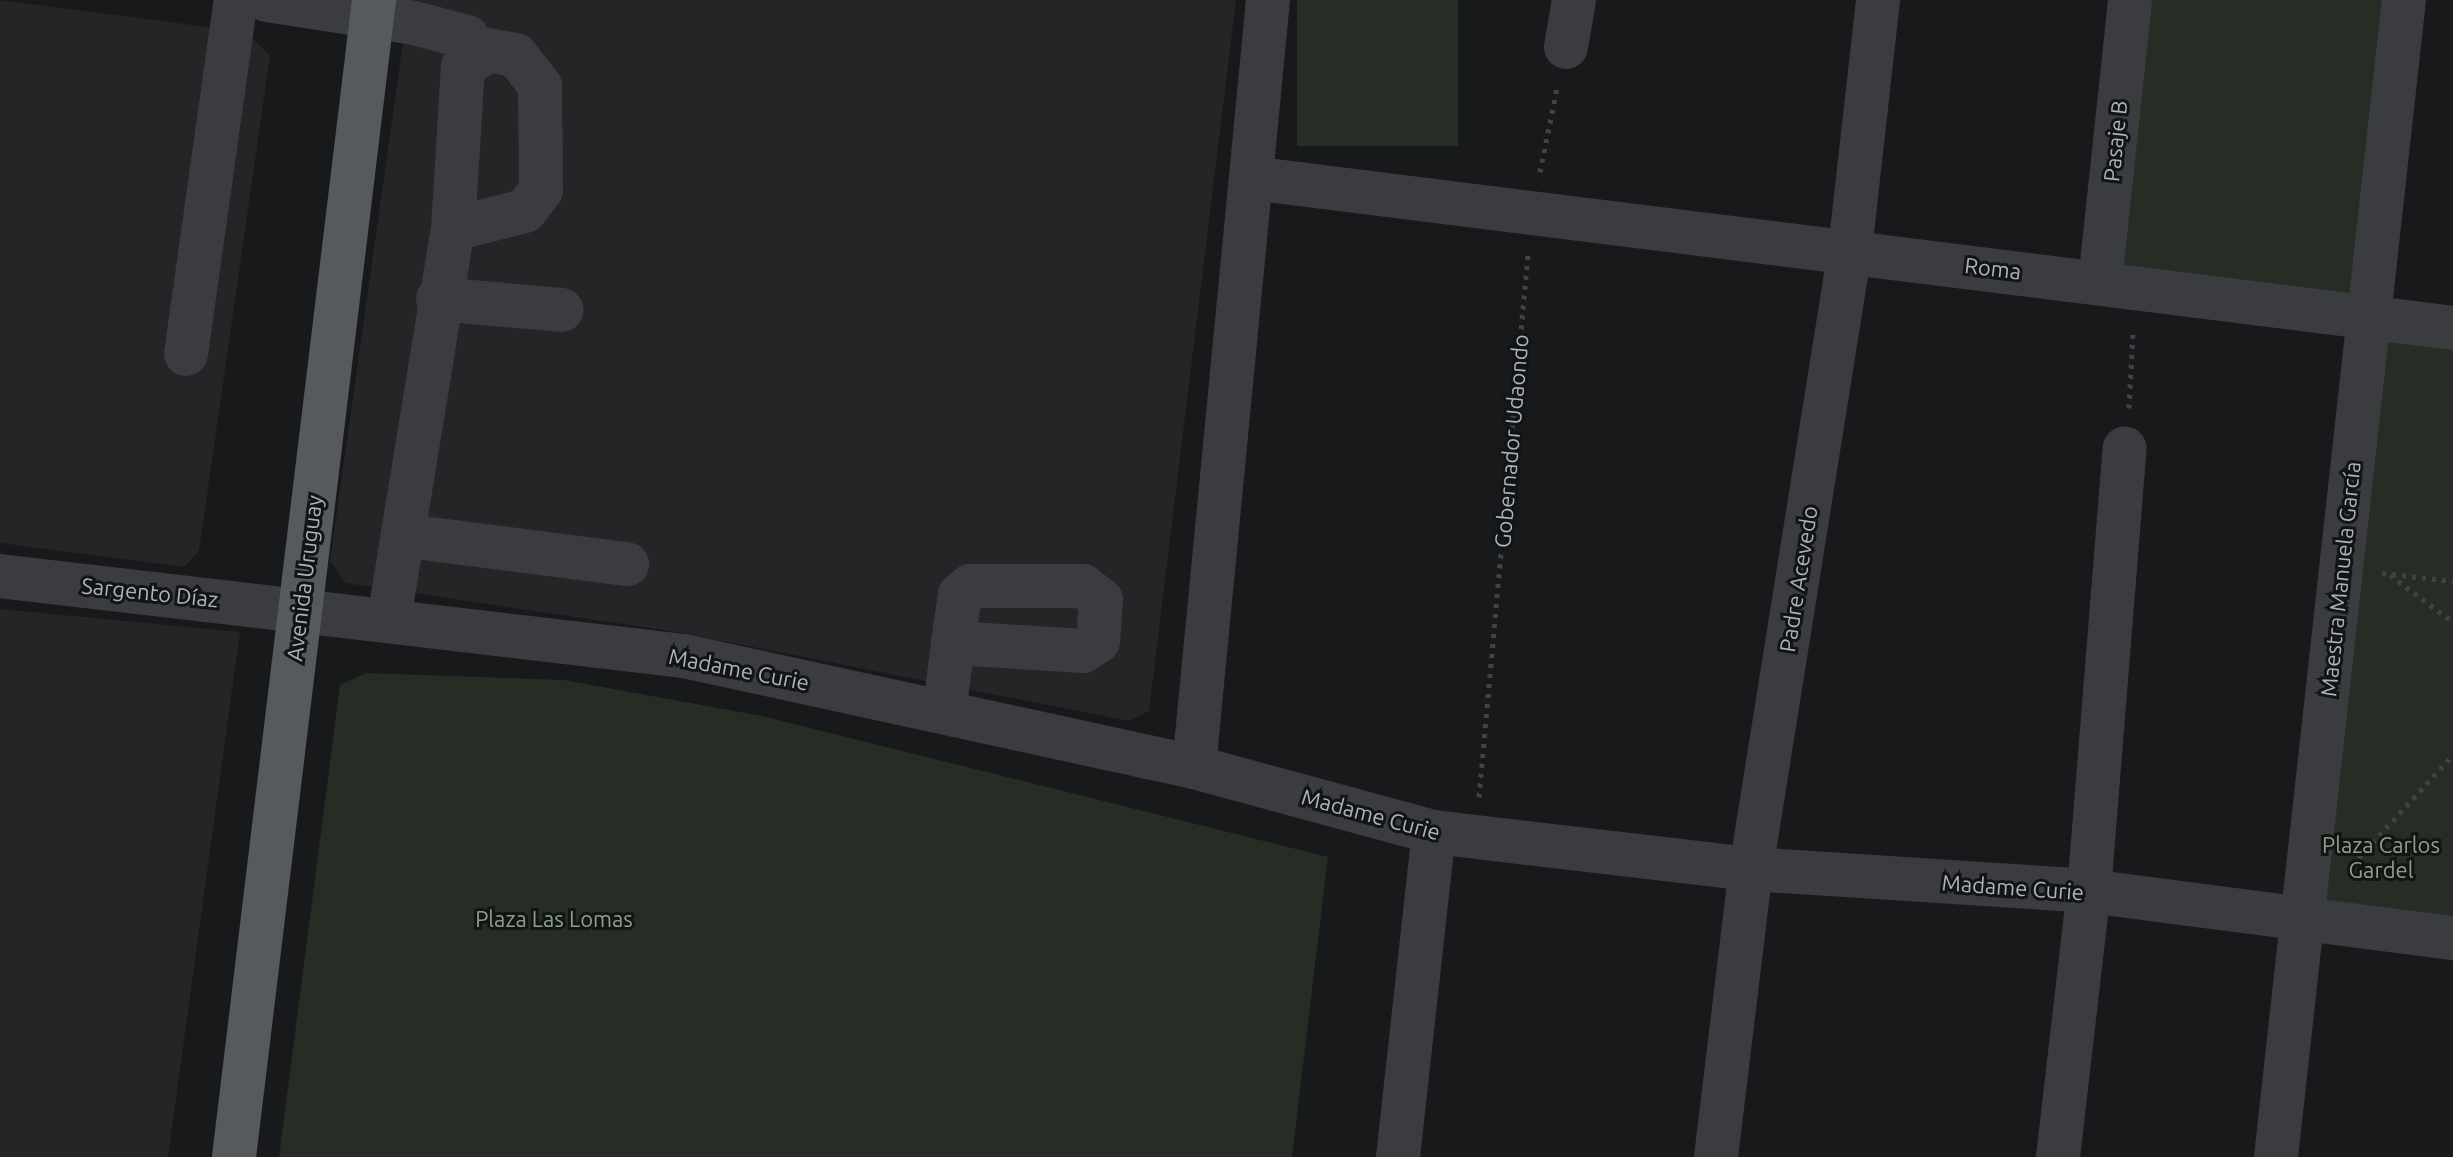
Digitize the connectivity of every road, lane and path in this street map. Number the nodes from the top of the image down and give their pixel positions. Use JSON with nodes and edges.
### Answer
{"nodes":[{"id":1,"x":236,"y":0,"type":"edge"},
{"id":2,"x":267,"y":0,"type":"edge"},
{"id":3,"x":1268,"y":0,"type":"edge"},
{"id":4,"x":1574,"y":0,"type":"edge"},
{"id":5,"x":1878,"y":0,"type":"edge"},
{"id":6,"x":2130,"y":0,"type":"edge"},
{"id":7,"x":2404,"y":0,"type":"edge"},
{"id":8,"x":374,"y":6,"type":"edge"},
{"id":9,"x":1566,"y":47,"type":"joint"},
{"id":10,"x":472,"y":56,"type":"junction"},
{"id":11,"x":1251,"y":178,"type":"junction"},
{"id":12,"x":1532,"y":210,"type":"junction"},
{"id":13,"x":453,"y":229,"type":"junction"},
{"id":14,"x":1850,"y":250,"type":"junction"},
{"id":15,"x":2100,"y":282,"type":"junction"},
{"id":16,"x":438,"y":299,"type":"junction"},
{"id":17,"x":562,"y":310,"type":"dead end"},
{"id":18,"x":2369,"y":317,"type":"junction"},
{"id":19,"x":2453,"y":328,"type":"edge"},
{"id":20,"x":186,"y":354,"type":"dead end"},
{"id":21,"x":2125,"y":448,"type":"joint"},
{"id":22,"x":407,"y":536,"type":"junction"},
{"id":23,"x":627,"y":564,"type":"dead end"},
{"id":24,"x":2342,"y":569,"type":"junction"},
{"id":25,"x":2388,"y":574,"type":"junction"},
{"id":26,"x":0,"y":576,"type":"edge"},
{"id":27,"x":2453,"y":581,"type":"edge"},
{"id":28,"x":301,"y":608,"type":"junction"},
{"id":29,"x":389,"y":619,"type":"junction"},
{"id":30,"x":2453,"y":622,"type":"edge"},
{"id":31,"x":953,"y":643,"type":"dead end"},
{"id":32,"x":944,"y":712,"type":"junction"},
{"id":33,"x":2453,"y":755,"type":"edge"},
{"id":34,"x":1194,"y":767,"type":"junction"},
{"id":35,"x":1455,"y":835,"type":"junction"},
{"id":36,"x":1751,"y":869,"type":"junction"},
{"id":37,"x":2346,"y":872,"type":"dead end"},
{"id":38,"x":2089,"y":891,"type":"junction"},
{"id":39,"x":2303,"y":919,"type":"junction"},
{"id":40,"x":2453,"y":938,"type":"edge"},
{"id":41,"x":234,"y":1157,"type":"edge"},
{"id":42,"x":1398,"y":1157,"type":"edge"},
{"id":43,"x":1716,"y":1157,"type":"edge"},
{"id":44,"x":2058,"y":1157,"type":"edge"},
{"id":45,"x":2276,"y":1157,"type":"edge"}],
"edges":[{"from":1,"to":20,"type":"street"},
{"from":2,"to":8,"type":"street"},
{"from":3,"to":11,"type":"street"},
{"from":4,"to":9,"type":"street"},
{"from":5,"to":14,"type":"street","name":"Padre Acevedo"},
{"from":6,"to":15,"type":"street","name":"Pasaje B"},
{"from":7,"to":18,"type":"street","name":"Maestra Manuela García"},
{"from":8,"to":10,"type":"street"},
{"from":8,"to":28,"type":"main road","name":"Avenida Uruguay"},
{"from":9,"to":12,"type":"path","name":"Gobernador Udaondo"},
{"from":10,"to":13,"type":"street"},
{"from":10,"to":13,"type":"street"},
{"from":11,"to":12,"type":"street","name":"Roma"},
{"from":11,"to":34,"type":"street"},
{"from":12,"to":14,"type":"street","name":"Roma"},
{"from":12,"to":35,"type":"path","name":"Gobernador Udaondo"},
{"from":13,"to":16,"type":"street"},
{"from":14,"to":15,"type":"street","name":"Roma"},
{"from":14,"to":36,"type":"street","name":"Padre Acevedo"},
{"from":15,"to":18,"type":"street","name":"Roma"},
{"from":15,"to":21,"type":"path"},
{"from":16,"to":17,"type":"street"},
{"from":16,"to":22,"type":"street"},
{"from":18,"to":19,"type":"street","name":"Roma"},
{"from":18,"to":24,"type":"street","name":"Maestra Manuela García"},
{"from":21,"to":38,"type":"street"},
{"from":22,"to":23,"type":"street"},
{"from":22,"to":29,"type":"street"},
{"from":24,"to":25,"type":"path"},
{"from":24,"to":39,"type":"street","name":"Maestra Manuela García"},
{"from":25,"to":27,"type":"path"},
{"from":25,"to":30,"type":"path"},
{"from":26,"to":28,"type":"street","name":"Sargento Díaz"},
{"from":28,"to":29,"type":"street","name":"Madame Curie"},
{"from":28,"to":41,"type":"main road","name":"Avenida Uruguay"},
{"from":29,"to":32,"type":"street","name":"Madame Curie"},
{"from":31,"to":32,"type":"street"},
{"from":32,"to":34,"type":"street","name":"Madame Curie"},
{"from":33,"to":37,"type":"path"},
{"from":34,"to":35,"type":"street","name":"Madame Curie"},
{"from":35,"to":36,"type":"street","name":"Madame Curie"},
{"from":35,"to":42,"type":"street"},
{"from":36,"to":38,"type":"street","name":"Madame Curie"},
{"from":36,"to":43,"type":"street","name":"Padre Acevedo"},
{"from":38,"to":39,"type":"street","name":"Madame Curie"},
{"from":38,"to":44,"type":"street"},
{"from":39,"to":40,"type":"street","name":"Madame Curie"},
{"from":39,"to":45,"type":"street","name":"Maestra Manuela García"}]}
